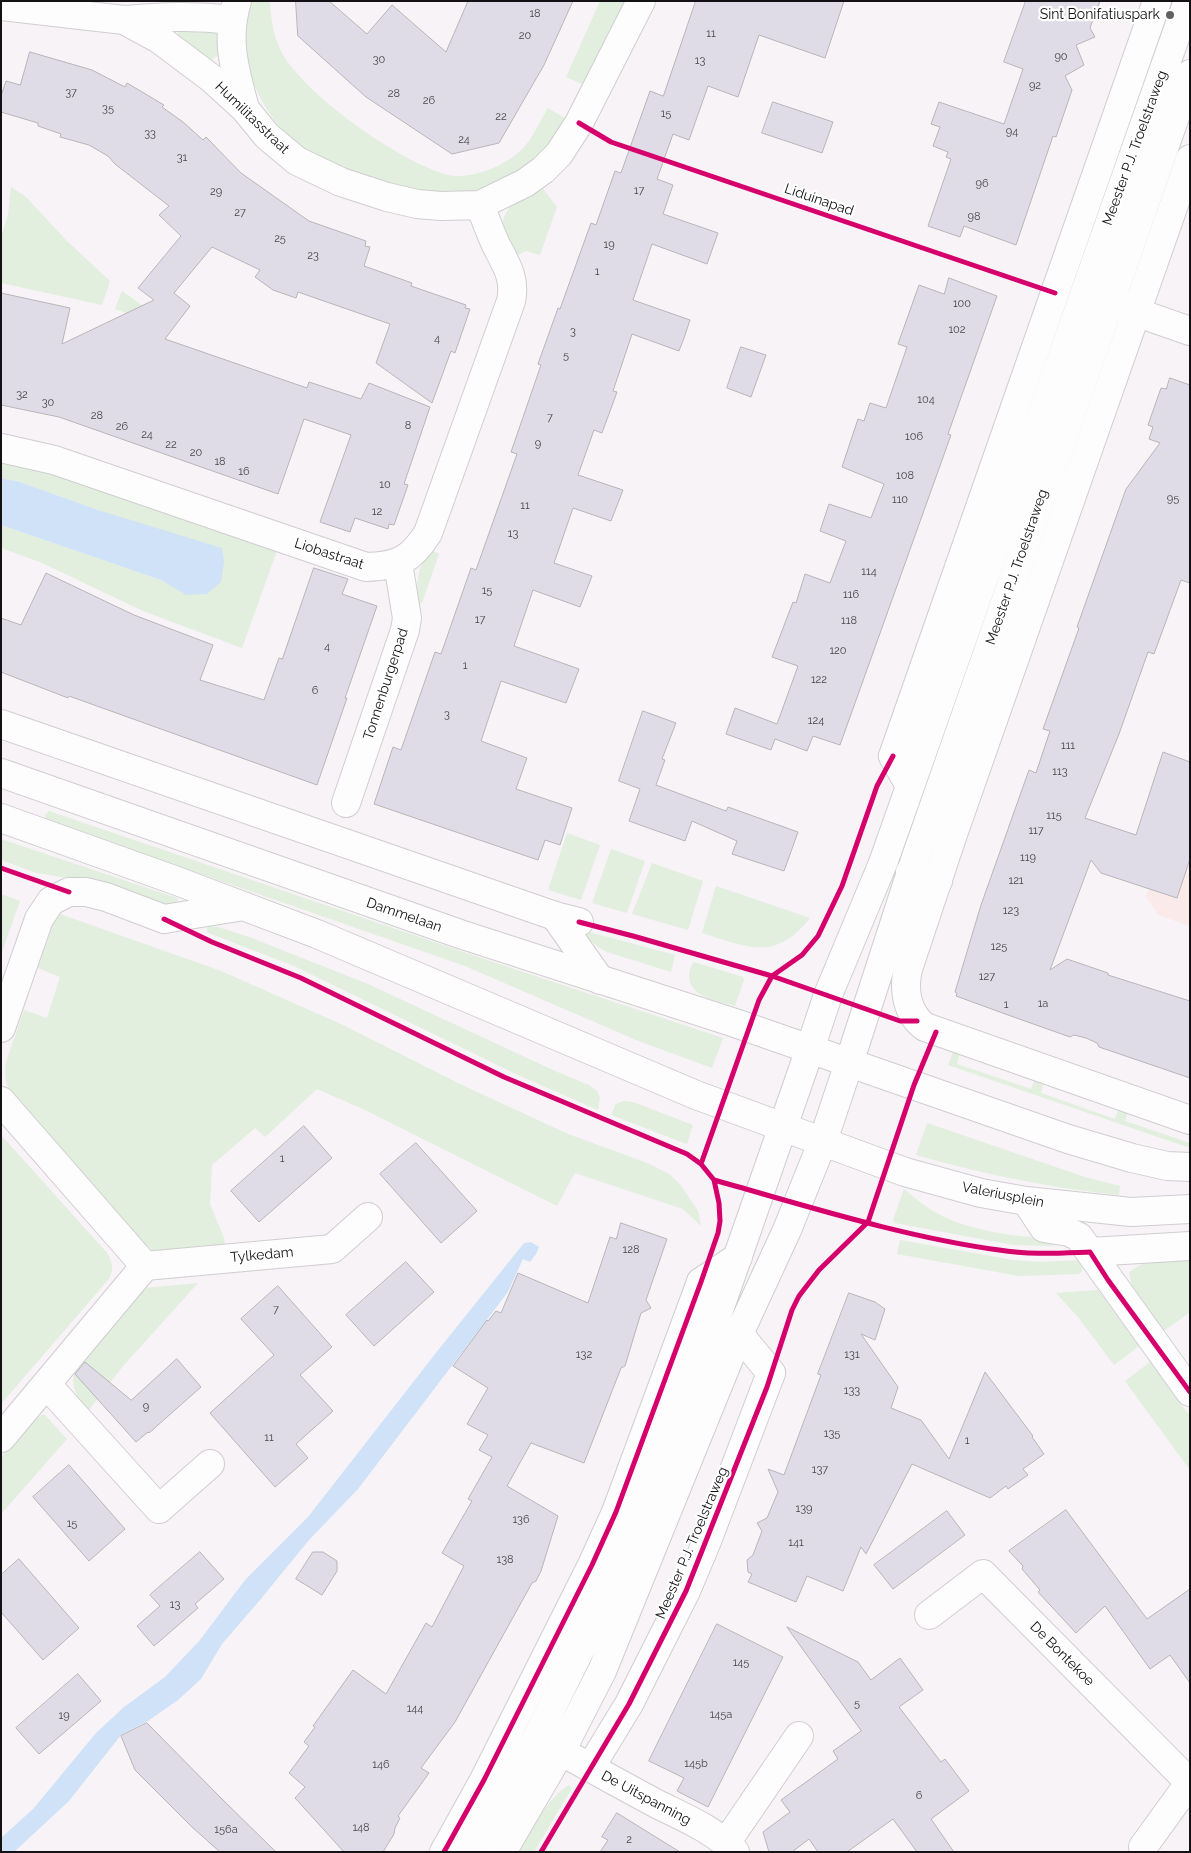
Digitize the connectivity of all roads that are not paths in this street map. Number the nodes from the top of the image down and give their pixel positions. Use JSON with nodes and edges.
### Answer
{"nodes":[{"id":1,"x":641,"y":1,"type":"edge"},
{"id":2,"x":1157,"y":1,"type":"edge"},
{"id":3,"x":1188,"y":1,"type":"edge"},
{"id":4,"x":1,"y":6,"type":"edge"},
{"id":5,"x":234,"y":10,"type":"edge"},
{"id":6,"x":124,"y":20,"type":"junction"},
{"id":7,"x":1190,"y":74,"type":"edge"},
{"id":8,"x":245,"y":109,"type":"junction"},
{"id":9,"x":1190,"y":159,"type":"edge"},
{"id":10,"x":480,"y":205,"type":"junction"},
{"id":11,"x":1058,"y":285,"type":"junction"},
{"id":12,"x":1083,"y":294,"type":"junction"},
{"id":13,"x":1110,"y":303,"type":"junction"},
{"id":14,"x":1136,"y":312,"type":"junction"},
{"id":15,"x":1190,"y":332,"type":"edge"},
{"id":16,"x":1,"y":448,"type":"edge"},
{"id":17,"x":398,"y":563,"type":"junction"},
{"id":18,"x":1,"y":724,"type":"edge"},
{"id":19,"x":1,"y":774,"type":"edge"},
{"id":20,"x":910,"y":786,"type":"junction"},
{"id":21,"x":346,"y":803,"type":"dead end"},
{"id":22,"x":1,"y":818,"type":"edge"},
{"id":23,"x":910,"y":872,"type":"junction"},
{"id":24,"x":938,"y":881,"type":"junction"},
{"id":25,"x":244,"y":906,"type":"junction"},
{"id":26,"x":600,"y":980,"type":"junction"},
{"id":27,"x":1,"y":1028,"type":"edge"},
{"id":28,"x":810,"y":1049,"type":"junction"},
{"id":29,"x":849,"y":1063,"type":"junction"},
{"id":30,"x":1,"y":1101,"type":"edge"},
{"id":31,"x":1190,"y":1120,"type":"edge"},
{"id":32,"x":782,"y":1127,"type":"junction"},
{"id":33,"x":823,"y":1141,"type":"junction"},
{"id":34,"x":1189,"y":1168,"type":"edge"},
{"id":35,"x":1026,"y":1201,"type":"junction"},
{"id":36,"x":1190,"y":1209,"type":"edge"},
{"id":37,"x":368,"y":1217,"type":"dead end"},
{"id":38,"x":1190,"y":1246,"type":"edge"},
{"id":39,"x":1090,"y":1252,"type":"junction"},
{"id":40,"x":738,"y":1257,"type":"junction"},
{"id":41,"x":145,"y":1266,"type":"junction"},
{"id":42,"x":739,"y":1334,"type":"junction"},
{"id":43,"x":47,"y":1385,"type":"junction"},
{"id":44,"x":1190,"y":1392,"type":"edge"},
{"id":45,"x":1,"y":1438,"type":"edge"},
{"id":46,"x":210,"y":1464,"type":"dead end"},
{"id":47,"x":929,"y":1615,"type":"dead end"},
{"id":48,"x":513,"y":1723,"type":"junction"},
{"id":49,"x":800,"y":1736,"type":"dead end"},
{"id":50,"x":537,"y":1737,"type":"junction"},
{"id":51,"x":561,"y":1751,"type":"junction"},
{"id":52,"x":590,"y":1768,"type":"junction"},
{"id":53,"x":1190,"y":1782,"type":"edge"},
{"id":54,"x":730,"y":1847,"type":"edge"},
{"id":55,"x":1143,"y":1847,"type":"dead end"},
{"id":56,"x":444,"y":1852,"type":"edge"},
{"id":57,"x":471,"y":1852,"type":"edge"},
{"id":58,"x":502,"y":1852,"type":"edge"}],
"edges":[{"from":1,"to":10,"type":"street","name":"Humilitasstraat"},
{"from":2,"to":11,"type":"street","name":"Meester P.J. Troelstraweg"},
{"from":3,"to":12,"type":"street","name":"Meester P.J. Troelstraweg"},
{"from":4,"to":6,"type":"street","name":"Humilitasstraat"},
{"from":5,"to":6,"type":"street","name":"Humilitasstraat"},
{"from":5,"to":8,"type":"street"},
{"from":6,"to":8,"type":"street","name":"Humilitasstraat"},
{"from":7,"to":13,"type":"street","name":"Meester P.J. Troelstraweg"},
{"from":8,"to":10,"type":"street","name":"Humilitasstraat"},
{"from":9,"to":14,"type":"street","name":"Meester P.J. Troelstraweg"},
{"from":10,"to":17,"type":"street","name":"Liobastraat"},
{"from":11,"to":12,"type":"street"},
{"from":11,"to":20,"type":"street","name":"Meester P.J. Troelstraweg"},
{"from":12,"to":13,"type":"street"},
{"from":12,"to":20,"type":"street","name":"Meester P.J. Troelstraweg"},
{"from":13,"to":14,"type":"street"},
{"from":13,"to":23,"type":"street","name":"Meester P.J. Troelstraweg"},
{"from":14,"to":15,"type":"street"},
{"from":14,"to":24,"type":"street","name":"Meester P.J. Troelstraweg"},
{"from":16,"to":17,"type":"street","name":"Liobastraat"},
{"from":17,"to":21,"type":"street","name":"Tonnenburgerpad"},
{"from":18,"to":26,"type":"street"},
{"from":19,"to":26,"type":"street","name":"Dammelaan"},
{"from":20,"to":28,"type":"street","name":"Meester P.J. Troelstraweg"},
{"from":22,"to":25,"type":"street"},
{"from":23,"to":24,"type":"street"},
{"from":23,"to":29,"type":"street","name":"Meester P.J. Troelstraweg"},
{"from":24,"to":31,"type":"street","name":"Meester P.J. Troelstraweg"},
{"from":25,"to":27,"type":"street"},
{"from":25,"to":32,"type":"street"},
{"from":26,"to":28,"type":"street","name":"Dammelaan"},
{"from":28,"to":29,"type":"street"},
{"from":28,"to":32,"type":"street"},
{"from":29,"to":33,"type":"street"},
{"from":29,"to":34,"type":"street"},
{"from":30,"to":41,"type":"street"},
{"from":32,"to":33,"type":"street","name":"Valeriusplein"},
{"from":32,"to":40,"type":"street"},
{"from":33,"to":35,"type":"street","name":"Valeriusplein"},
{"from":33,"to":42,"type":"street"},
{"from":35,"to":36,"type":"street","name":"Valeriusplein"},
{"from":35,"to":39,"type":"street"},
{"from":37,"to":41,"type":"street","name":"Tylkedam"},
{"from":38,"to":39,"type":"street"},
{"from":39,"to":44,"type":"street"},
{"from":40,"to":48,"type":"street"},
{"from":40,"to":50,"type":"street"},
{"from":41,"to":43,"type":"street"},
{"from":42,"to":51,"type":"street"},
{"from":42,"to":52,"type":"street","name":"Meester P.J. Troelstraweg"},
{"from":43,"to":45,"type":"street"},
{"from":43,"to":46,"type":"street"},
{"from":47,"to":53,"type":"street","name":"De Bontekoe"},
{"from":48,"to":50,"type":"street","name":"De Uitspanning"},
{"from":48,"to":56,"type":"street"},
{"from":49,"to":54,"type":"street","name":"De Uitspanning"},
{"from":50,"to":51,"type":"street","name":"De Uitspanning"},
{"from":50,"to":57,"type":"street"},
{"from":51,"to":52,"type":"street","name":"De Uitspanning"},
{"from":51,"to":58,"type":"street"},
{"from":52,"to":54,"type":"street","name":"De Uitspanning"},
{"from":53,"to":55,"type":"street","name":"De Bontekoe"}]}
